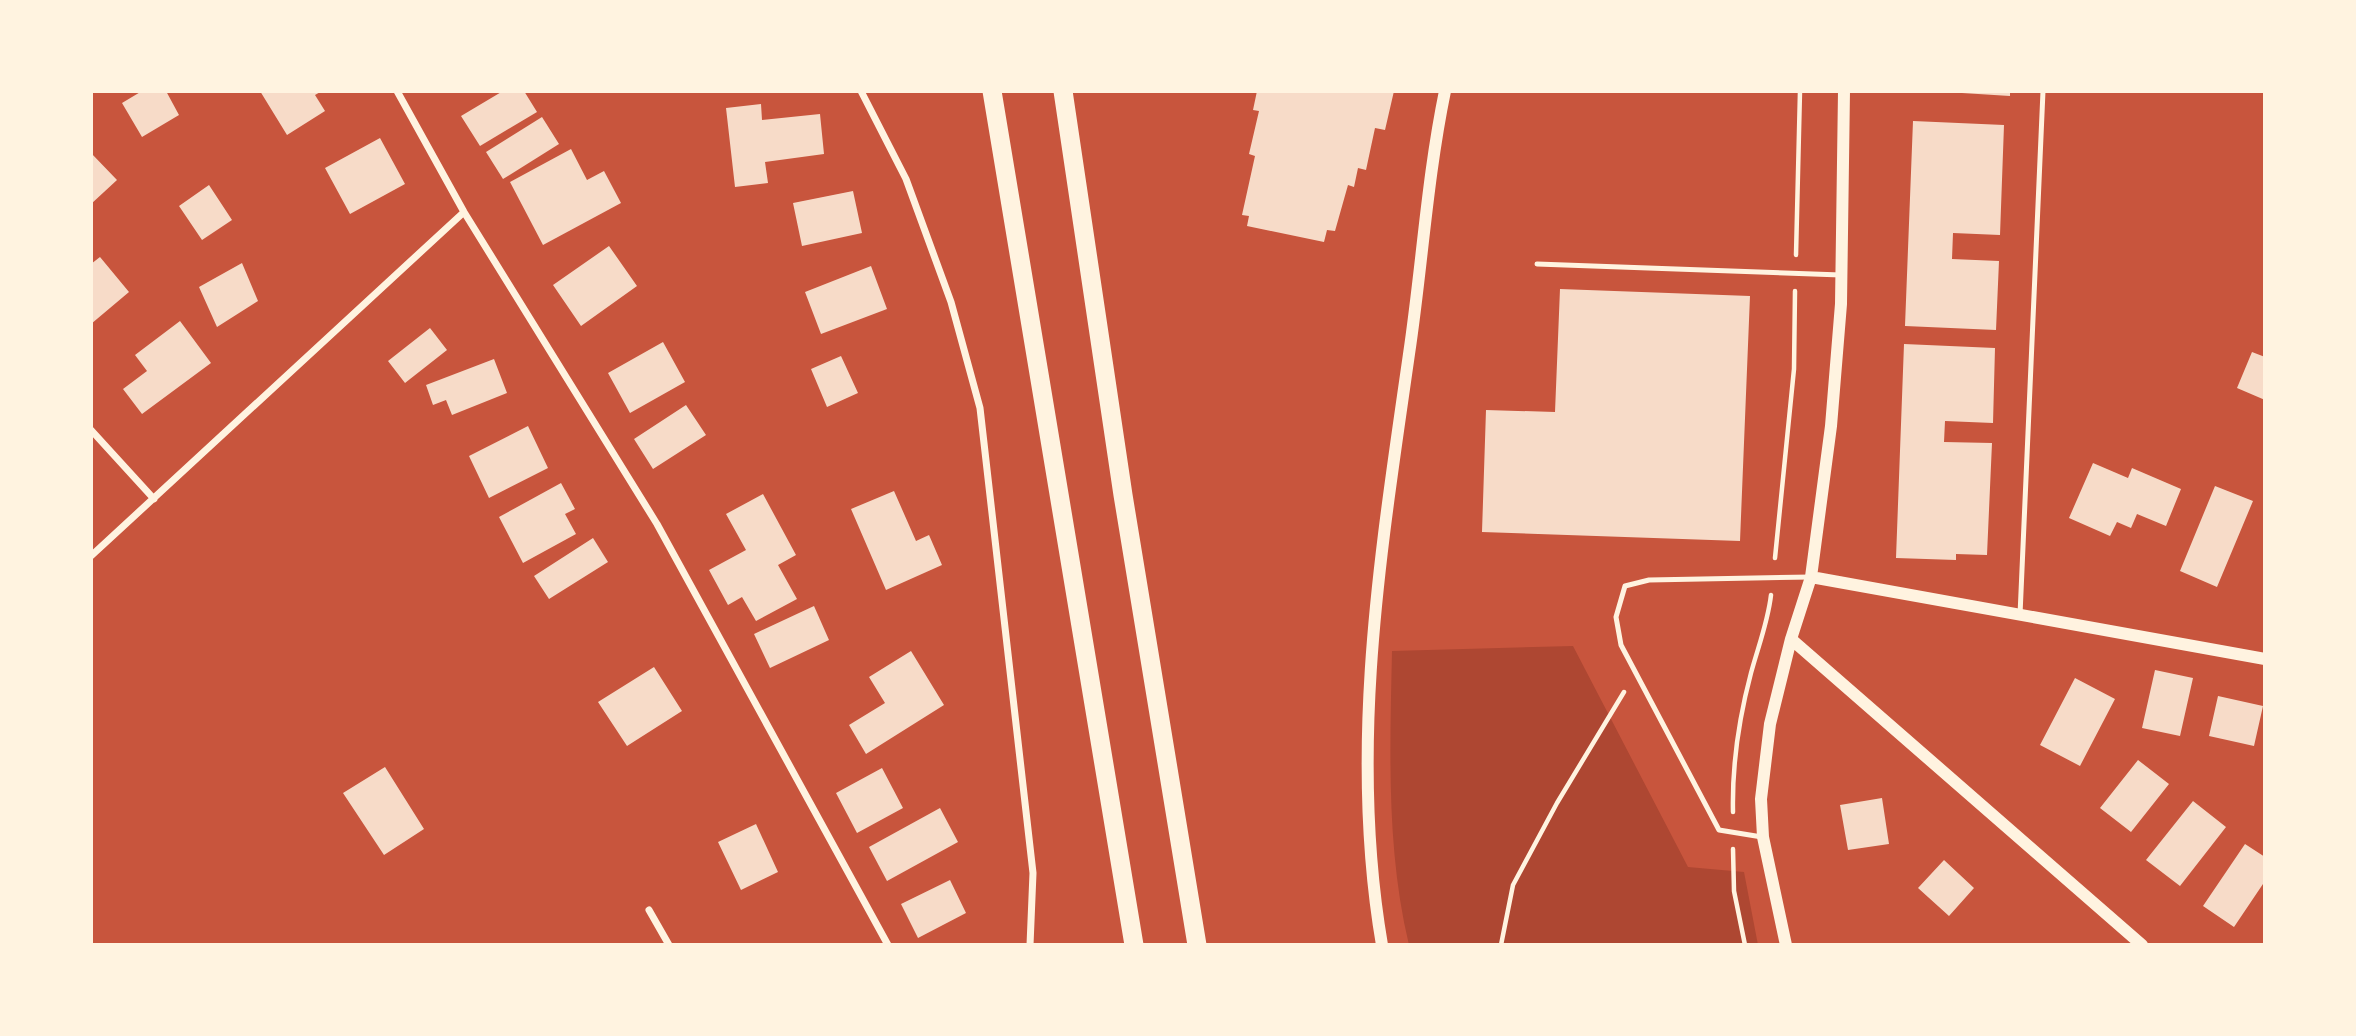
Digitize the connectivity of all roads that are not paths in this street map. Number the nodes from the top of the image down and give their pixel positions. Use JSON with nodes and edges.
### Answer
{"nodes":[{"id":1,"x":397,"y":91,"type":"edge"},
{"id":2,"x":862,"y":91,"type":"edge"},
{"id":3,"x":992,"y":91,"type":"edge"},
{"id":4,"x":1063,"y":91,"type":"edge"},
{"id":5,"x":1445,"y":91,"type":"edge"},
{"id":6,"x":1844,"y":91,"type":"edge"},
{"id":7,"x":2043,"y":91,"type":"edge"},
{"id":8,"x":464,"y":212,"type":"junction"},
{"id":9,"x":1537,"y":264,"type":"dead end"},
{"id":10,"x":1842,"y":275,"type":"junction"},
{"id":11,"x":91,"y":430,"type":"edge"},
{"id":12,"x":154,"y":499,"type":"junction"},
{"id":13,"x":91,"y":556,"type":"edge"},
{"id":14,"x":1811,"y":577,"type":"junction"},
{"id":15,"x":2020,"y":615,"type":"junction"},
{"id":16,"x":1791,"y":639,"type":"junction"},
{"id":17,"x":2264,"y":657,"type":"edge"},
{"id":18,"x":1763,"y":837,"type":"junction"},
{"id":19,"x":649,"y":910,"type":"dead end"},
{"id":20,"x":669,"y":945,"type":"edge"},
{"id":21,"x":887,"y":945,"type":"edge"},
{"id":22,"x":1030,"y":945,"type":"edge"},
{"id":23,"x":1134,"y":945,"type":"edge"},
{"id":24,"x":1196,"y":945,"type":"edge"},
{"id":25,"x":1382,"y":945,"type":"edge"},
{"id":26,"x":1786,"y":945,"type":"edge"},
{"id":27,"x":2142,"y":945,"type":"edge"}],
"edges":[{"from":1,"to":8,"type":"street"},
{"from":2,"to":22,"type":"street"},
{"from":3,"to":23,"type":"highway"},
{"from":4,"to":24,"type":"highway"},
{"from":5,"to":25,"type":"street"},
{"from":6,"to":10,"type":"street"},
{"from":7,"to":15,"type":"lane"},
{"from":8,"to":12,"type":"street"},
{"from":8,"to":21,"type":"street"},
{"from":9,"to":10,"type":"lane"},
{"from":10,"to":14,"type":"street"},
{"from":11,"to":12,"type":"street"},
{"from":12,"to":13,"type":"street"},
{"from":14,"to":15,"type":"street"},
{"from":14,"to":16,"type":"street"},
{"from":14,"to":18,"type":"lane"},
{"from":15,"to":17,"type":"street"},
{"from":16,"to":18,"type":"street"},
{"from":16,"to":27,"type":"street"},
{"from":18,"to":26,"type":"street"},
{"from":19,"to":20,"type":"street"}]}
